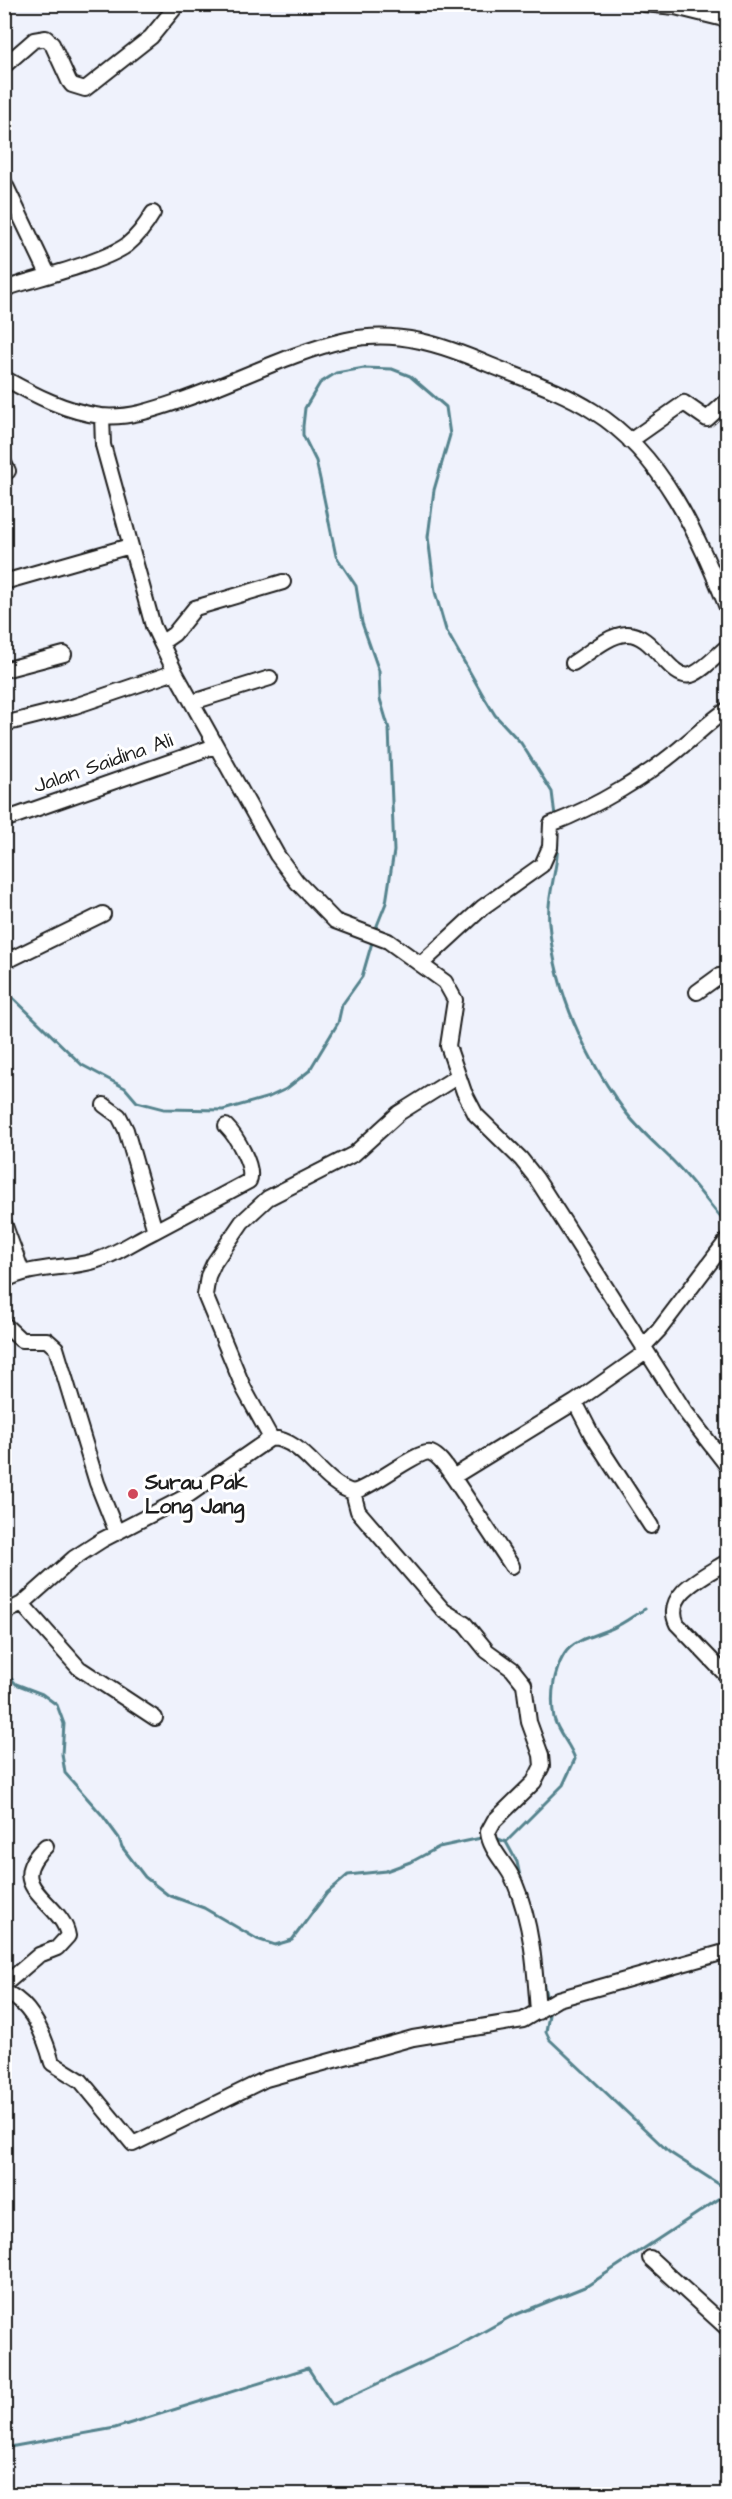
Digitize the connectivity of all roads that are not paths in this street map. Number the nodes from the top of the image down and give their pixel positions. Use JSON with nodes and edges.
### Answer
{"nodes":[{"id":1,"x":178,"y":4,"type":"edge"},
{"id":2,"x":644,"y":4,"type":"edge"},
{"id":3,"x":683,"y":7,"type":"edge"},
{"id":4,"x":728,"y":20,"type":"edge"},
{"id":5,"x":4,"y":66,"type":"edge"},
{"id":6,"x":4,"y":183,"type":"edge"},
{"id":7,"x":153,"y":213,"type":"dead end"},
{"id":8,"x":48,"y":274,"type":"junction"},
{"id":9,"x":4,"y":289,"type":"edge"},
{"id":10,"x":4,"y":378,"type":"edge"},
{"id":11,"x":728,"y":400,"type":"edge"},
{"id":12,"x":102,"y":416,"type":"junction"},
{"id":13,"x":630,"y":441,"type":"junction"},
{"id":14,"x":130,"y":546,"type":"junction"},
{"id":15,"x":4,"y":582,"type":"edge"},
{"id":16,"x":283,"y":582,"type":"dead end"},
{"id":17,"x":728,"y":610,"type":"edge"},
{"id":18,"x":161,"y":643,"type":"junction"},
{"id":19,"x":728,"y":646,"type":"edge"},
{"id":20,"x":64,"y":654,"type":"dead end"},
{"id":21,"x":573,"y":663,"type":"dead end"},
{"id":22,"x":4,"y":670,"type":"edge"},
{"id":23,"x":175,"y":672,"type":"junction"},
{"id":24,"x":270,"y":678,"type":"dead end"},
{"id":25,"x":193,"y":702,"type":"junction"},
{"id":26,"x":728,"y":709,"type":"edge"},
{"id":27,"x":4,"y":724,"type":"edge"},
{"id":28,"x":215,"y":746,"type":"junction"},
{"id":29,"x":4,"y":820,"type":"edge"},
{"id":30,"x":103,"y":914,"type":"dead end"},
{"id":31,"x":4,"y":954,"type":"edge"},
{"id":32,"x":422,"y":964,"type":"junction"},
{"id":33,"x":728,"y":975,"type":"edge"},
{"id":34,"x":697,"y":992,"type":"dead end"},
{"id":35,"x":458,"y":1076,"type":"junction"},
{"id":36,"x":104,"y":1106,"type":"dead end"},
{"id":37,"x":226,"y":1126,"type":"dead end"},
{"id":38,"x":4,"y":1223,"type":"edge"},
{"id":39,"x":155,"y":1231,"type":"junction"},
{"id":40,"x":727,"y":1240,"type":"edge"},
{"id":41,"x":22,"y":1272,"type":"junction"},
{"id":42,"x":4,"y":1281,"type":"edge"},
{"id":43,"x":4,"y":1324,"type":"edge"},
{"id":44,"x":644,"y":1349,"type":"junction"},
{"id":45,"x":575,"y":1402,"type":"junction"},
{"id":46,"x":271,"y":1438,"type":"junction"},
{"id":47,"x":728,"y":1467,"type":"edge"},
{"id":48,"x":453,"y":1477,"type":"junction"},
{"id":49,"x":353,"y":1492,"type":"junction"},
{"id":50,"x":651,"y":1526,"type":"dead end"},
{"id":51,"x":117,"y":1533,"type":"junction"},
{"id":52,"x":728,"y":1561,"type":"edge"},
{"id":53,"x":512,"y":1566,"type":"dead end"},
{"id":54,"x":22,"y":1604,"type":"junction"},
{"id":55,"x":4,"y":1613,"type":"edge"},
{"id":56,"x":728,"y":1677,"type":"edge"},
{"id":57,"x":155,"y":1718,"type":"dead end"},
{"id":58,"x":46,"y":1846,"type":"dead end"},
{"id":59,"x":728,"y":1952,"type":"edge"},
{"id":60,"x":4,"y":1985,"type":"edge"},
{"id":61,"x":4,"y":1992,"type":"edge"},
{"id":62,"x":541,"y":2009,"type":"junction"},
{"id":63,"x":650,"y":2258,"type":"dead end"},
{"id":64,"x":728,"y":2329,"type":"edge"}],
"edges":[{"from":1,"to":5,"type":"street"},
{"from":2,"to":3,"type":"street"},
{"from":3,"to":4,"type":"street"},
{"from":6,"to":8,"type":"street"},
{"from":7,"to":8,"type":"street"},
{"from":8,"to":9,"type":"street"},
{"from":10,"to":12,"type":"street"},
{"from":11,"to":13,"type":"street"},
{"from":12,"to":13,"type":"street"},
{"from":12,"to":14,"type":"street"},
{"from":13,"to":17,"type":"street"},
{"from":14,"to":15,"type":"street"},
{"from":14,"to":18,"type":"street"},
{"from":16,"to":18,"type":"street"},
{"from":18,"to":23,"type":"street"},
{"from":19,"to":21,"type":"street"},
{"from":20,"to":22,"type":"street"},
{"from":23,"to":25,"type":"street"},
{"from":23,"to":27,"type":"street"},
{"from":24,"to":25,"type":"street"},
{"from":25,"to":28,"type":"street"},
{"from":26,"to":32,"type":"street"},
{"from":28,"to":29,"type":"street","name":"Jalan Saidina Ali"},
{"from":28,"to":32,"type":"street"},
{"from":30,"to":31,"type":"street"},
{"from":32,"to":35,"type":"street"},
{"from":33,"to":34,"type":"street"},
{"from":35,"to":44,"type":"street"},
{"from":35,"to":46,"type":"street"},
{"from":36,"to":39,"type":"street"},
{"from":37,"to":39,"type":"street"},
{"from":38,"to":41,"type":"street"},
{"from":39,"to":41,"type":"street"},
{"from":40,"to":44,"type":"street"},
{"from":41,"to":42,"type":"street"},
{"from":43,"to":51,"type":"street"},
{"from":44,"to":45,"type":"street"},
{"from":44,"to":47,"type":"street"},
{"from":45,"to":48,"type":"street"},
{"from":45,"to":50,"type":"street"},
{"from":46,"to":49,"type":"street"},
{"from":46,"to":51,"type":"street"},
{"from":48,"to":49,"type":"street"},
{"from":48,"to":53,"type":"street"},
{"from":49,"to":62,"type":"street"},
{"from":51,"to":54,"type":"street"},
{"from":52,"to":56,"type":"street"},
{"from":54,"to":55,"type":"street"},
{"from":54,"to":57,"type":"street"},
{"from":58,"to":60,"type":"street"},
{"from":59,"to":62,"type":"street"},
{"from":61,"to":62,"type":"street"},
{"from":63,"to":64,"type":"street"}]}
